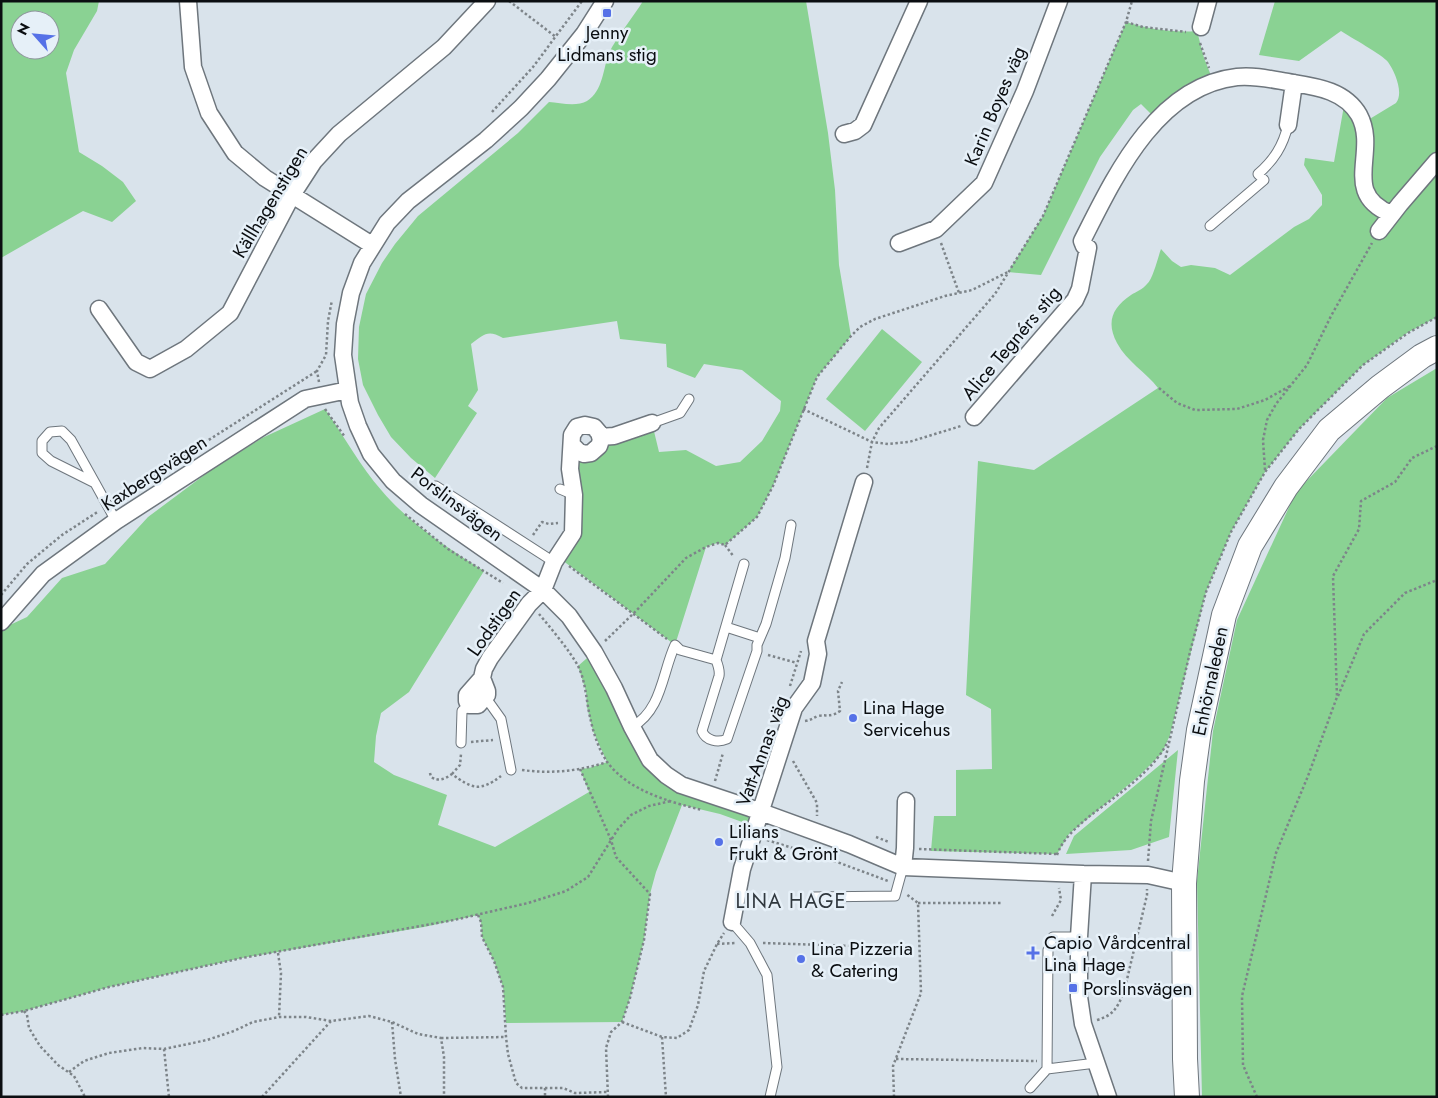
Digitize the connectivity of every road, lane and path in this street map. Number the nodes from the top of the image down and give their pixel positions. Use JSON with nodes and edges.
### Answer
{"nodes":[{"id":1,"x":188,"y":1,"type":"edge"},
{"id":2,"x":487,"y":1,"type":"edge"},
{"id":3,"x":510,"y":1,"type":"edge"},
{"id":4,"x":582,"y":1,"type":"edge"},
{"id":5,"x":605,"y":1,"type":"edge"},
{"id":6,"x":920,"y":1,"type":"edge"},
{"id":7,"x":1059,"y":1,"type":"edge"},
{"id":8,"x":1132,"y":1,"type":"edge"},
{"id":9,"x":1208,"y":1,"type":"edge"},
{"id":10,"x":1126,"y":22,"type":"junction"},
{"id":11,"x":1196,"y":32,"type":"junction"},
{"id":12,"x":556,"y":37,"type":"junction"},
{"id":13,"x":1204,"y":58,"type":"dead end"},
{"id":14,"x":1294,"y":83,"type":"junction"},
{"id":15,"x":488,"y":115,"type":"dead end"},
{"id":16,"x":1288,"y":125,"type":"joint"},
{"id":17,"x":844,"y":134,"type":"dead end"},
{"id":18,"x":1437,"y":162,"type":"edge"},
{"id":19,"x":292,"y":195,"type":"junction"},
{"id":20,"x":1391,"y":214,"type":"junction"},
{"id":21,"x":1210,"y":226,"type":"dead end"},
{"id":22,"x":936,"y":229,"type":"junction"},
{"id":23,"x":1378,"y":231,"type":"joint"},
{"id":24,"x":899,"y":243,"type":"dead end"},
{"id":25,"x":372,"y":245,"type":"junction"},
{"id":26,"x":1008,"y":272,"type":"junction"},
{"id":27,"x":959,"y":293,"type":"junction"},
{"id":28,"x":100,"y":309,"type":"dead end"},
{"id":29,"x":1437,"y":348,"type":"edge"},
{"id":30,"x":1291,"y":385,"type":"junction"},
{"id":31,"x":1158,"y":388,"type":"dead end"},
{"id":32,"x":348,"y":390,"type":"junction"},
{"id":33,"x":689,"y":399,"type":"dead end"},
{"id":34,"x":803,"y":409,"type":"junction"},
{"id":35,"x":974,"y":417,"type":"joint"},
{"id":36,"x":652,"y":422,"type":"joint"},
{"id":37,"x":872,"y":442,"type":"junction"},
{"id":38,"x":1437,"y":446,"type":"edge"},
{"id":39,"x":1265,"y":472,"type":"dead end"},
{"id":40,"x":864,"y":482,"type":"joint"},
{"id":41,"x":95,"y":484,"type":"junction"},
{"id":42,"x":436,"y":486,"type":"dead end"},
{"id":43,"x":116,"y":521,"type":"junction"},
{"id":44,"x":573,"y":521,"type":"junction"},
{"id":45,"x":792,"y":525,"type":"dead end"},
{"id":46,"x":527,"y":545,"type":"junction"},
{"id":47,"x":725,"y":545,"type":"junction"},
{"id":48,"x":556,"y":560,"type":"junction"},
{"id":49,"x":744,"y":564,"type":"joint"},
{"id":50,"x":484,"y":571,"type":"dead end"},
{"id":51,"x":1437,"y":580,"type":"edge"},
{"id":52,"x":504,"y":584,"type":"dead end"},
{"id":53,"x":543,"y":590,"type":"junction"},
{"id":54,"x":529,"y":604,"type":"junction"},
{"id":55,"x":634,"y":613,"type":"junction"},
{"id":56,"x":1,"y":622,"type":"edge"},
{"id":57,"x":726,"y":627,"type":"junction"},
{"id":58,"x":760,"y":638,"type":"junction"},
{"id":59,"x":675,"y":645,"type":"junction"},
{"id":60,"x":803,"y":645,"type":"dead end"},
{"id":61,"x":757,"y":651,"type":"junction"},
{"id":62,"x":594,"y":652,"type":"junction"},
{"id":63,"x":716,"y":660,"type":"junction"},
{"id":64,"x":797,"y":663,"type":"junction"},
{"id":65,"x":482,"y":678,"type":"junction"},
{"id":66,"x":842,"y":682,"type":"dead end"},
{"id":67,"x":788,"y":691,"type":"dead end"},
{"id":68,"x":1337,"y":697,"type":"junction"},
{"id":69,"x":486,"y":698,"type":"junction"},
{"id":70,"x":469,"y":705,"type":"junction"},
{"id":71,"x":799,"y":721,"type":"dead end"},
{"id":72,"x":632,"y":727,"type":"junction"},
{"id":73,"x":1170,"y":735,"type":"dead end"},
{"id":74,"x":504,"y":738,"type":"junction"},
{"id":75,"x":727,"y":739,"type":"junction"},
{"id":76,"x":462,"y":743,"type":"junction"},
{"id":77,"x":790,"y":757,"type":"dead end"},
{"id":78,"x":607,"y":762,"type":"junction"},
{"id":79,"x":511,"y":770,"type":"dead end"},
{"id":80,"x":452,"y":774,"type":"dead end"},
{"id":81,"x":711,"y":795,"type":"junction"},
{"id":82,"x":672,"y":801,"type":"junction"},
{"id":83,"x":906,"y":801,"type":"dead end"},
{"id":84,"x":682,"y":805,"type":"dead end"},
{"id":85,"x":761,"y":812,"type":"junction"},
{"id":86,"x":817,"y":816,"type":"dead end"},
{"id":87,"x":753,"y":836,"type":"junction"},
{"id":88,"x":611,"y":840,"type":"junction"},
{"id":89,"x":931,"y":851,"type":"dead end"},
{"id":90,"x":903,"y":867,"type":"junction"},
{"id":91,"x":1057,"y":873,"type":"junction"},
{"id":92,"x":1083,"y":874,"type":"junction"},
{"id":93,"x":1184,"y":883,"type":"junction"},
{"id":94,"x":897,"y":888,"type":"junction"},
{"id":95,"x":812,"y":897,"type":"dead end"},
{"id":96,"x":918,"y":903,"type":"junction"},
{"id":97,"x":1001,"y":903,"type":"dead end"},
{"id":98,"x":478,"y":915,"type":"junction"},
{"id":99,"x":1052,"y":916,"type":"dead end"},
{"id":100,"x":732,"y":922,"type":"junction"},
{"id":101,"x":1079,"y":937,"type":"junction"},
{"id":102,"x":750,"y":943,"type":"junction"},
{"id":103,"x":717,"y":944,"type":"junction"},
{"id":104,"x":854,"y":946,"type":"dead end"},
{"id":105,"x":278,"y":953,"type":"junction"},
{"id":106,"x":24,"y":1010,"type":"junction"},
{"id":107,"x":1,"y":1015,"type":"edge"},
{"id":108,"x":279,"y":1017,"type":"junction"},
{"id":109,"x":331,"y":1021,"type":"junction"},
{"id":110,"x":392,"y":1022,"type":"junction"},
{"id":111,"x":622,"y":1022,"type":"junction"},
{"id":112,"x":506,"y":1037,"type":"junction"},
{"id":113,"x":662,"y":1037,"type":"junction"},
{"id":114,"x":441,"y":1038,"type":"junction"},
{"id":115,"x":164,"y":1049,"type":"junction"},
{"id":116,"x":896,"y":1059,"type":"junction"},
{"id":117,"x":1096,"y":1063,"type":"junction"},
{"id":118,"x":1047,"y":1065,"type":"junction"},
{"id":119,"x":69,"y":1072,"type":"junction"},
{"id":120,"x":545,"y":1088,"type":"junction"},
{"id":121,"x":1030,"y":1088,"type":"dead end"},
{"id":122,"x":608,"y":1092,"type":"junction"},
{"id":123,"x":85,"y":1097,"type":"edge"},
{"id":124,"x":169,"y":1097,"type":"edge"},
{"id":125,"x":262,"y":1097,"type":"edge"},
{"id":126,"x":401,"y":1097,"type":"edge"},
{"id":127,"x":444,"y":1097,"type":"edge"},
{"id":128,"x":545,"y":1097,"type":"edge"},
{"id":129,"x":608,"y":1097,"type":"edge"},
{"id":130,"x":666,"y":1097,"type":"edge"},
{"id":131,"x":770,"y":1097,"type":"edge"},
{"id":132,"x":894,"y":1097,"type":"edge"},
{"id":133,"x":1108,"y":1097,"type":"edge"},
{"id":134,"x":1187,"y":1097,"type":"edge"},
{"id":135,"x":1256,"y":1097,"type":"edge"}],
"edges":[{"from":1,"to":19,"type":"street"},
{"from":2,"to":19,"type":"street","name":"Källhagenstigen"},
{"from":3,"to":12,"type":"path"},
{"from":4,"to":12,"type":"path"},
{"from":5,"to":25,"type":"street","name":"Porslinsvägen"},
{"from":6,"to":17,"type":"street"},
{"from":7,"to":22,"type":"street","name":"Karin Boyes väg"},
{"from":8,"to":10,"type":"path"},
{"from":9,"to":11,"type":"street"},
{"from":10,"to":11,"type":"path"},
{"from":10,"to":26,"type":"path"},
{"from":11,"to":13,"type":"path"},
{"from":12,"to":15,"type":"path"},
{"from":14,"to":16,"type":"street"},
{"from":14,"to":20,"type":"street","name":"Alice Tegnérs stig"},
{"from":14,"to":35,"type":"street","name":"Alice Tegnérs stig"},
{"from":16,"to":21,"type":"lane"},
{"from":18,"to":20,"type":"street"},
{"from":19,"to":25,"type":"street"},
{"from":19,"to":28,"type":"street","name":"Källhagenstigen"},
{"from":20,"to":23,"type":"street"},
{"from":22,"to":24,"type":"street","name":"Karin Boyes väg"},
{"from":22,"to":27,"type":"path"},
{"from":23,"to":30,"type":"path"},
{"from":25,"to":32,"type":"street","name":"Porslinsvägen"},
{"from":26,"to":27,"type":"path"},
{"from":26,"to":37,"type":"path"},
{"from":27,"to":34,"type":"path"},
{"from":29,"to":93,"type":"street","name":"Enhörnaleden"},
{"from":30,"to":31,"type":"path"},
{"from":30,"to":39,"type":"path"},
{"from":32,"to":43,"type":"street","name":"Kaxbergsvägen"},
{"from":32,"to":53,"type":"street","name":"Porslinsvägen"},
{"from":33,"to":36,"type":"lane"},
{"from":34,"to":37,"type":"path"},
{"from":34,"to":47,"type":"path"},
{"from":35,"to":37,"type":"path"},
{"from":36,"to":44,"type":"street"},
{"from":37,"to":40,"type":"path"},
{"from":38,"to":68,"type":"path"},
{"from":40,"to":85,"type":"street","name":"Vatt-Annas väg"},
{"from":41,"to":41,"type":"lane"},
{"from":41,"to":43,"type":"lane"},
{"from":42,"to":46,"type":"lane"},
{"from":43,"to":56,"type":"street","name":"Kaxbergsvägen"},
{"from":44,"to":46,"type":"path"},
{"from":44,"to":48,"type":"street"},
{"from":45,"to":58,"type":"lane"},
{"from":46,"to":48,"type":"lane"},
{"from":47,"to":49,"type":"path"},
{"from":47,"to":55,"type":"path"},
{"from":48,"to":53,"type":"street"},
{"from":48,"to":55,"type":"path"},
{"from":49,"to":57,"type":"lane"},
{"from":50,"to":52,"type":"path"},
{"from":51,"to":68,"type":"path"},
{"from":53,"to":54,"type":"street","name":"Lodstigen"},
{"from":53,"to":62,"type":"street","name":"Porslinsvägen"},
{"from":54,"to":65,"type":"street","name":"Lodstigen"},
{"from":54,"to":78,"type":"path"},
{"from":55,"to":59,"type":"path"},
{"from":55,"to":62,"type":"path"},
{"from":57,"to":58,"type":"lane"},
{"from":57,"to":63,"type":"lane"},
{"from":58,"to":61,"type":"lane"},
{"from":59,"to":63,"type":"lane"},
{"from":59,"to":72,"type":"lane"},
{"from":60,"to":64,"type":"path"},
{"from":61,"to":64,"type":"path"},
{"from":61,"to":75,"type":"lane"},
{"from":62,"to":72,"type":"street","name":"Porslinsvägen"},
{"from":63,"to":75,"type":"lane"},
{"from":64,"to":67,"type":"path"},
{"from":65,"to":69,"type":"street","name":"Lodstigen"},
{"from":65,"to":70,"type":"street","name":"Lodstigen"},
{"from":66,"to":71,"type":"path"},
{"from":68,"to":135,"type":"path"},
{"from":69,"to":70,"type":"street"},
{"from":69,"to":74,"type":"lane"},
{"from":70,"to":76,"type":"lane"},
{"from":72,"to":81,"type":"street","name":"Porslinsvägen"},
{"from":73,"to":89,"type":"path"},
{"from":74,"to":76,"type":"path"},
{"from":74,"to":79,"type":"lane"},
{"from":75,"to":81,"type":"path"},
{"from":76,"to":80,"type":"path"},
{"from":77,"to":86,"type":"path"},
{"from":78,"to":82,"type":"path"},
{"from":78,"to":88,"type":"path"},
{"from":81,"to":85,"type":"street","name":"Porslinsvägen"},
{"from":82,"to":84,"type":"path"},
{"from":82,"to":88,"type":"path"},
{"from":83,"to":90,"type":"street"},
{"from":85,"to":87,"type":"street","name":"Vatt-Annas väg"},
{"from":85,"to":90,"type":"street","name":"Porslinsvägen"},
{"from":87,"to":94,"type":"path"},
{"from":87,"to":100,"type":"street","name":"Vatt-Annas väg"},
{"from":88,"to":98,"type":"path"},
{"from":88,"to":111,"type":"path"},
{"from":90,"to":91,"type":"street","name":"Porslinsvägen"},
{"from":90,"to":94,"type":"lane"},
{"from":91,"to":92,"type":"street","name":"Porslinsvägen"},
{"from":91,"to":99,"type":"path"},
{"from":92,"to":93,"type":"street","name":"Porslinsvägen"},
{"from":92,"to":101,"type":"street"},
{"from":93,"to":134,"type":"street","name":"Enhörnaleden"},
{"from":94,"to":95,"type":"lane"},
{"from":94,"to":96,"type":"path"},
{"from":96,"to":97,"type":"path"},
{"from":96,"to":116,"type":"path"},
{"from":98,"to":105,"type":"path"},
{"from":98,"to":112,"type":"path"},
{"from":100,"to":102,"type":"lane"},
{"from":100,"to":103,"type":"path"},
{"from":101,"to":117,"type":"street"},
{"from":101,"to":118,"type":"lane"},
{"from":102,"to":103,"type":"path"},
{"from":102,"to":104,"type":"path"},
{"from":102,"to":131,"type":"lane"},
{"from":103,"to":113,"type":"path"},
{"from":105,"to":106,"type":"path"},
{"from":105,"to":108,"type":"path"},
{"from":106,"to":107,"type":"path"},
{"from":106,"to":119,"type":"path"},
{"from":108,"to":109,"type":"path"},
{"from":108,"to":115,"type":"path"},
{"from":109,"to":110,"type":"path"},
{"from":109,"to":125,"type":"path"},
{"from":110,"to":114,"type":"path"},
{"from":110,"to":126,"type":"path"},
{"from":111,"to":113,"type":"path"},
{"from":111,"to":122,"type":"path"},
{"from":112,"to":114,"type":"path"},
{"from":112,"to":120,"type":"path"},
{"from":113,"to":130,"type":"path"},
{"from":114,"to":127,"type":"path"},
{"from":115,"to":119,"type":"path"},
{"from":115,"to":124,"type":"path"},
{"from":116,"to":118,"type":"path"},
{"from":116,"to":132,"type":"path"},
{"from":117,"to":118,"type":"lane"},
{"from":117,"to":133,"type":"street"},
{"from":118,"to":121,"type":"lane"},
{"from":119,"to":123,"type":"path"},
{"from":120,"to":122,"type":"path"},
{"from":120,"to":128,"type":"path"},
{"from":122,"to":129,"type":"path"}]}
